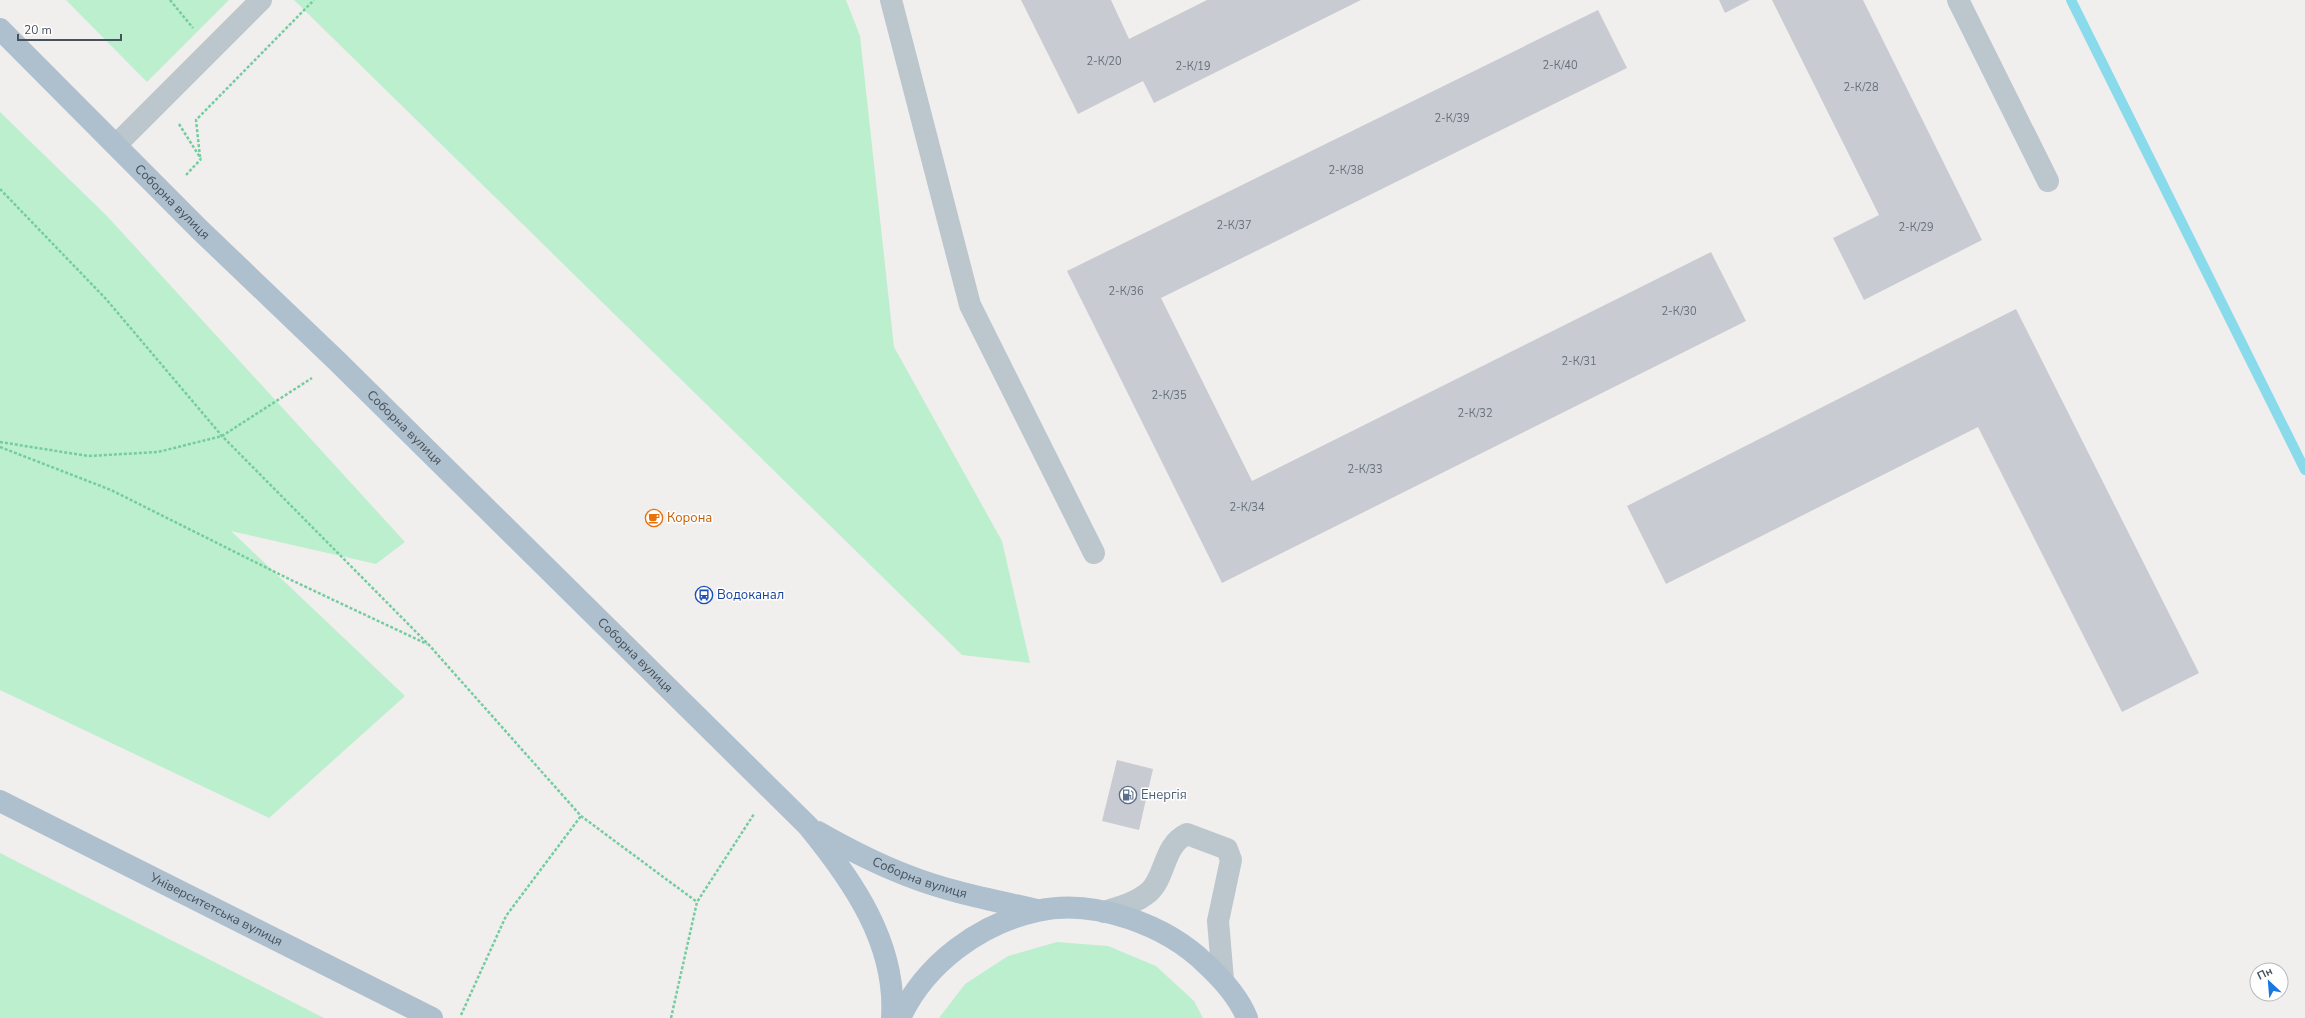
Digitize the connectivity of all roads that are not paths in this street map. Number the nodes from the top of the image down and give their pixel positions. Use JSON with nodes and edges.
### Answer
{"nodes":[{"id":1,"x":261,"y":0,"type":"edge"},
{"id":2,"x":891,"y":0,"type":"edge"},
{"id":3,"x":1958,"y":0,"type":"edge"},
{"id":4,"x":0,"y":29,"type":"edge"},
{"id":5,"x":116,"y":145,"type":"junction"},
{"id":6,"x":2048,"y":181,"type":"dead end"},
{"id":7,"x":1094,"y":553,"type":"dead end"},
{"id":8,"x":0,"y":801,"type":"edge"},
{"id":9,"x":808,"y":826,"type":"junction"},
{"id":10,"x":1038,"y":911,"type":"junction"},
{"id":11,"x":1104,"y":912,"type":"junction"},
{"id":12,"x":1223,"y":980,"type":"junction"},
{"id":13,"x":1247,"y":1017,"type":"edge"},
{"id":14,"x":432,"y":1018,"type":"edge"},
{"id":15,"x":892,"y":1018,"type":"edge"},
{"id":16,"x":900,"y":1018,"type":"edge"}],
"edges":[{"from":1,"to":5,"type":"lane"},
{"from":2,"to":7,"type":"lane"},
{"from":3,"to":6,"type":"lane"},
{"from":4,"to":5,"type":"main road","name":"Соборна вулиця"},
{"from":5,"to":9,"type":"main road","name":"Соборна вулиця"},
{"from":8,"to":14,"type":"main road","name":"Університетська вулиця"},
{"from":9,"to":10,"type":"main road","name":"Соборна вулиця"},
{"from":9,"to":15,"type":"main road","name":"Соборна вулиця"},
{"from":10,"to":11,"type":"main road"},
{"from":10,"to":16,"type":"main road"},
{"from":11,"to":12,"type":"main road"},
{"from":11,"to":12,"type":"lane"},
{"from":12,"to":13,"type":"main road"}]}
